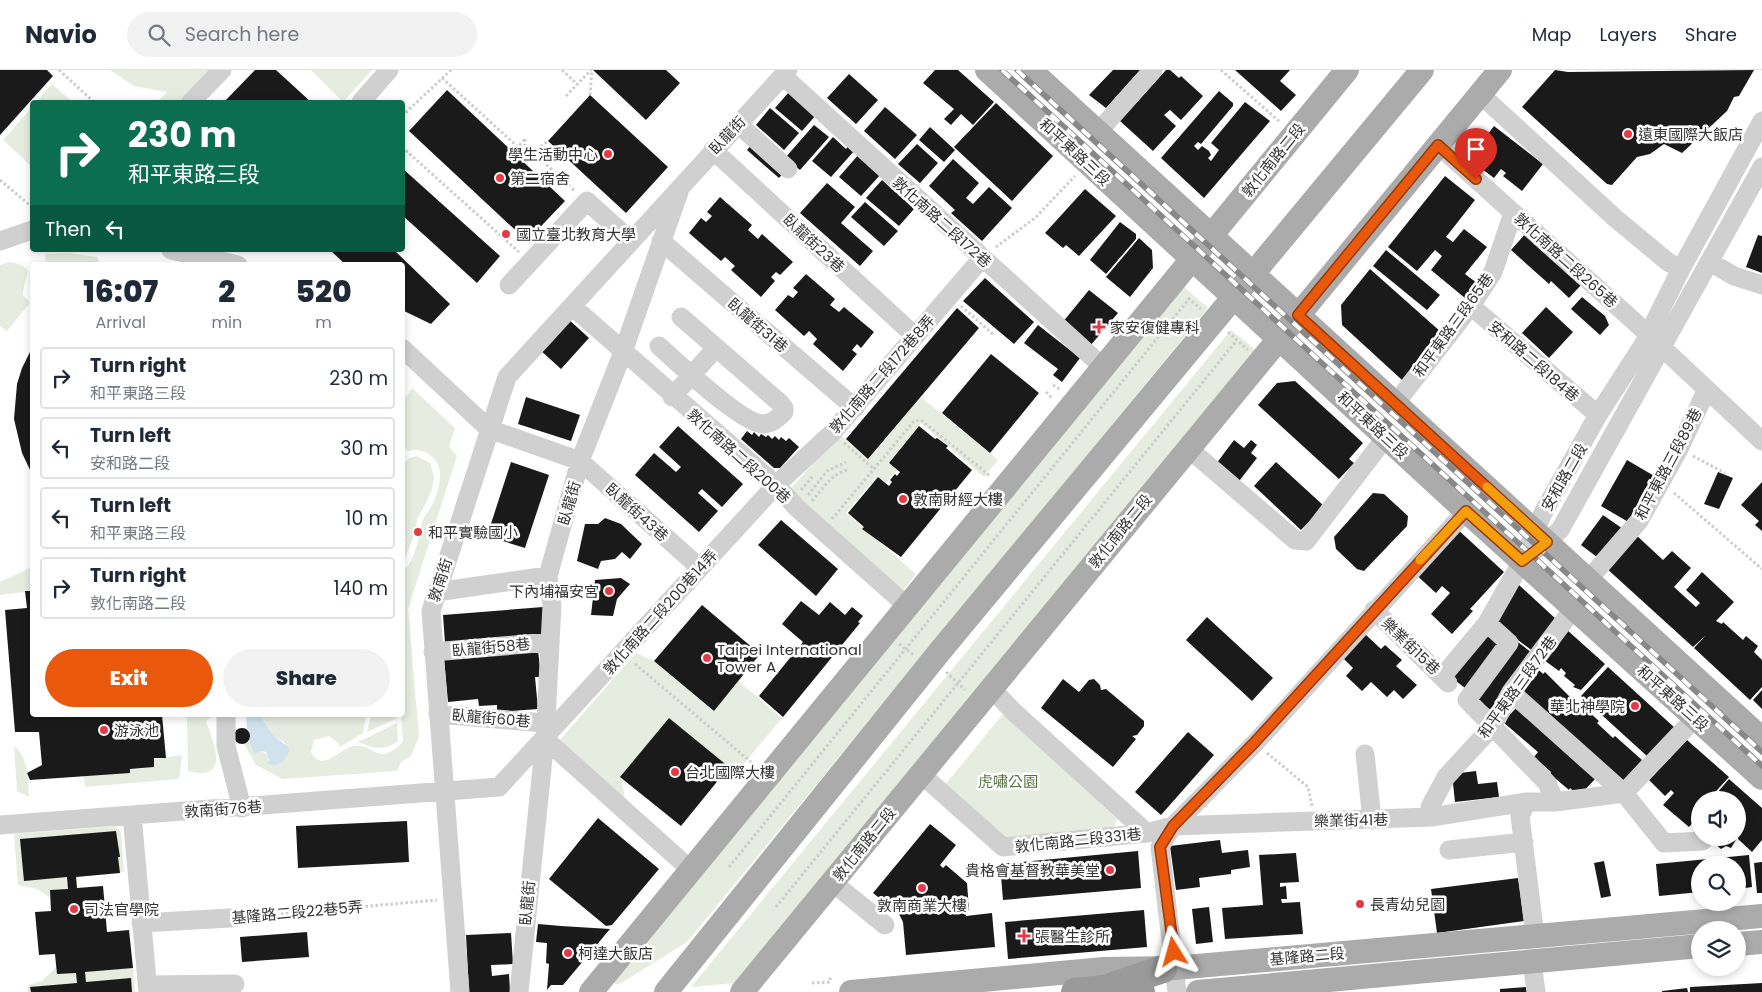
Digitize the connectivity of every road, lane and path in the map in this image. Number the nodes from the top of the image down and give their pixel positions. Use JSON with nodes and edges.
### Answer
{"nodes":[{"id":1,"x":60,"y":70,"type":"edge"},
{"id":2,"x":222,"y":70,"type":"edge"},
{"id":3,"x":389,"y":70,"type":"edge"},
{"id":4,"x":451,"y":70,"type":"edge"},
{"id":5,"x":562,"y":70,"type":"edge"},
{"id":6,"x":592,"y":70,"type":"edge"},
{"id":7,"x":987,"y":70,"type":"edge"},
{"id":8,"x":1030,"y":70,"type":"edge"},
{"id":9,"x":1153,"y":70,"type":"edge"},
{"id":10,"x":1221,"y":70,"type":"edge"},
{"id":11,"x":1347,"y":70,"type":"edge"},
{"id":12,"x":1422,"y":70,"type":"edge"},
{"id":13,"x":1500,"y":70,"type":"edge"},
{"id":14,"x":785,"y":73,"type":"edge"},
{"id":15,"x":442,"y":78,"type":"junction"},
{"id":16,"x":577,"y":84,"type":"junction"},
{"id":17,"x":1480,"y":94,"type":"junction"},
{"id":18,"x":590,"y":95,"type":"dead end"},
{"id":19,"x":566,"y":96,"type":"dead end"},
{"id":20,"x":92,"y":100,"type":"edge"},
{"id":21,"x":193,"y":100,"type":"edge"},
{"id":22,"x":363,"y":100,"type":"edge"},
{"id":23,"x":405,"y":113,"type":"edge"},
{"id":24,"x":1762,"y":121,"type":"edge"},
{"id":25,"x":738,"y":124,"type":"junction"},
{"id":26,"x":1098,"y":132,"type":"junction"},
{"id":27,"x":1294,"y":135,"type":"junction"},
{"id":28,"x":548,"y":141,"type":"dead end"},
{"id":29,"x":1438,"y":145,"type":"junction"},
{"id":30,"x":518,"y":147,"type":"junction"},
{"id":31,"x":405,"y":150,"type":"edge"},
{"id":32,"x":713,"y":150,"type":"junction"},
{"id":33,"x":533,"y":152,"type":"junction"},
{"id":34,"x":1742,"y":159,"type":"junction"},
{"id":35,"x":1087,"y":163,"type":"junction"},
{"id":36,"x":1762,"y":167,"type":"edge"},
{"id":37,"x":788,"y":169,"type":"dead end"},
{"id":38,"x":0,"y":180,"type":"edge"},
{"id":39,"x":682,"y":183,"type":"junction"},
{"id":40,"x":586,"y":201,"type":"junction"},
{"id":41,"x":30,"y":205,"type":"edge"},
{"id":42,"x":1513,"y":213,"type":"junction"},
{"id":43,"x":30,"y":231,"type":"edge"},
{"id":44,"x":1211,"y":235,"type":"junction"},
{"id":45,"x":0,"y":241,"type":"edge"},
{"id":46,"x":631,"y":241,"type":"junction"},
{"id":47,"x":661,"y":241,"type":"junction"},
{"id":48,"x":180,"y":252,"type":"edge"},
{"id":49,"x":982,"y":258,"type":"junction"},
{"id":50,"x":1191,"y":260,"type":"junction"},
{"id":51,"x":225,"y":262,"type":"edge"},
{"id":52,"x":531,"y":262,"type":"junction"},
{"id":53,"x":1710,"y":262,"type":"junction"},
{"id":54,"x":1681,"y":269,"type":"junction"},
{"id":55,"x":1253,"y":274,"type":"junction"},
{"id":56,"x":1762,"y":285,"type":"edge"},
{"id":57,"x":509,"y":286,"type":"dead end"},
{"id":58,"x":949,"y":296,"type":"junction"},
{"id":59,"x":1233,"y":297,"type":"junction"},
{"id":60,"x":1189,"y":299,"type":"dead end"},
{"id":61,"x":572,"y":306,"type":"junction"},
{"id":62,"x":1471,"y":306,"type":"junction"},
{"id":63,"x":1298,"y":315,"type":"junction"},
{"id":64,"x":681,"y":317,"type":"dead end"},
{"id":65,"x":915,"y":336,"type":"junction"},
{"id":66,"x":995,"y":336,"type":"dead end"},
{"id":67,"x":1278,"y":338,"type":"junction"},
{"id":68,"x":1237,"y":340,"type":"dead end"},
{"id":69,"x":1655,"y":341,"type":"junction"},
{"id":70,"x":659,"y":346,"type":"dead end"},
{"id":71,"x":716,"y":348,"type":"junction"},
{"id":72,"x":405,"y":351,"type":"edge"},
{"id":73,"x":623,"y":352,"type":"junction"},
{"id":74,"x":1103,"y":367,"type":"junction"},
{"id":75,"x":692,"y":374,"type":"junction"},
{"id":76,"x":1706,"y":391,"type":"junction"},
{"id":77,"x":672,"y":397,"type":"junction"},
{"id":78,"x":1395,"y":404,"type":"junction"},
{"id":79,"x":854,"y":408,"type":"junction"},
{"id":80,"x":1598,"y":415,"type":"junction"},
{"id":81,"x":489,"y":429,"type":"junction"},
{"id":82,"x":1386,"y":436,"type":"junction"},
{"id":83,"x":837,"y":441,"type":"junction"},
{"id":84,"x":1762,"y":441,"type":"edge"},
{"id":85,"x":1188,"y":448,"type":"junction"},
{"id":86,"x":1679,"y":449,"type":"junction"},
{"id":87,"x":580,"y":461,"type":"junction"},
{"id":88,"x":846,"y":462,"type":"dead end"},
{"id":89,"x":874,"y":469,"type":"junction"},
{"id":90,"x":818,"y":470,"type":"dead end"},
{"id":91,"x":848,"y":470,"type":"dead end"},
{"id":92,"x":1725,"y":473,"type":"dead end"},
{"id":93,"x":1662,"y":482,"type":"junction"},
{"id":94,"x":776,"y":486,"type":"junction"},
{"id":95,"x":1004,"y":488,"type":"junction"},
{"id":96,"x":810,"y":505,"type":"junction"},
{"id":97,"x":1466,"y":511,"type":"junction"},
{"id":98,"x":830,"y":522,"type":"junction"},
{"id":99,"x":1541,"y":536,"type":"junction"},
{"id":100,"x":1522,"y":561,"type":"junction"},
{"id":101,"x":699,"y":567,"type":"junction"},
{"id":102,"x":1762,"y":569,"type":"edge"},
{"id":103,"x":548,"y":576,"type":"junction"},
{"id":104,"x":1588,"y":580,"type":"junction"},
{"id":105,"x":436,"y":592,"type":"junction"},
{"id":106,"x":907,"y":606,"type":"junction"},
{"id":107,"x":1574,"y":608,"type":"junction"},
{"id":108,"x":1374,"y":610,"type":"junction"},
{"id":109,"x":1487,"y":623,"type":"junction"},
{"id":110,"x":549,"y":642,"type":"junction"},
{"id":111,"x":897,"y":643,"type":"dead end"},
{"id":112,"x":906,"y":650,"type":"junction"},
{"id":113,"x":434,"y":652,"type":"junction"},
{"id":114,"x":622,"y":654,"type":"junction"},
{"id":115,"x":918,"y":657,"type":"dead end"},
{"id":116,"x":951,"y":676,"type":"dead end"},
{"id":117,"x":958,"y":683,"type":"junction"},
{"id":118,"x":980,"y":691,"type":"junction"},
{"id":119,"x":1511,"y":692,"type":"junction"},
{"id":120,"x":438,"y":714,"type":"junction"},
{"id":121,"x":226,"y":717,"type":"edge"},
{"id":122,"x":1695,"y":718,"type":"junction"},
{"id":123,"x":1493,"y":726,"type":"junction"},
{"id":124,"x":544,"y":731,"type":"junction"},
{"id":125,"x":1761,"y":738,"type":"edge"},
{"id":126,"x":1254,"y":743,"type":"junction"},
{"id":127,"x":1365,"y":754,"type":"dead end"},
{"id":128,"x":751,"y":762,"type":"dead end"},
{"id":129,"x":921,"y":774,"type":"junction"},
{"id":130,"x":1762,"y":778,"type":"edge"},
{"id":131,"x":445,"y":790,"type":"junction"},
{"id":132,"x":1624,"y":793,"type":"junction"},
{"id":133,"x":1527,"y":802,"type":"junction"},
{"id":134,"x":1555,"y":802,"type":"junction"},
{"id":135,"x":242,"y":808,"type":"junction"},
{"id":136,"x":132,"y":815,"type":"junction"},
{"id":137,"x":1431,"y":817,"type":"junction"},
{"id":138,"x":1314,"y":820,"type":"junction"},
{"id":139,"x":1372,"y":820,"type":"junction"},
{"id":140,"x":0,"y":825,"type":"edge"},
{"id":141,"x":1173,"y":826,"type":"junction"},
{"id":142,"x":1147,"y":833,"type":"junction"},
{"id":143,"x":1691,"y":841,"type":"edge"},
{"id":144,"x":1524,"y":842,"type":"junction"},
{"id":145,"x":1449,"y":850,"type":"dead end"},
{"id":146,"x":729,"y":867,"type":"dead end"},
{"id":147,"x":691,"y":870,"type":"junction"},
{"id":148,"x":832,"y":882,"type":"junction"},
{"id":149,"x":452,"y":898,"type":"junction"},
{"id":150,"x":776,"y":907,"type":"dead end"},
{"id":151,"x":1762,"y":916,"type":"edge"},
{"id":152,"x":230,"y":918,"type":"joint"},
{"id":153,"x":141,"y":924,"type":"junction"},
{"id":154,"x":885,"y":924,"type":"dead end"},
{"id":155,"x":1535,"y":936,"type":"junction"},
{"id":156,"x":1762,"y":942,"type":"edge"},
{"id":157,"x":1746,"y":943,"type":"edge"},
{"id":158,"x":1691,"y":947,"type":"edge"},
{"id":159,"x":1532,"y":961,"type":"junction"},
{"id":160,"x":1169,"y":968,"type":"junction"},
{"id":161,"x":830,"y":977,"type":"dead end"},
{"id":162,"x":812,"y":983,"type":"dead end"},
{"id":163,"x":235,"y":984,"type":"dead end"},
{"id":164,"x":148,"y":989,"type":"edge"},
{"id":165,"x":1104,"y":989,"type":"junction"},
{"id":166,"x":898,"y":990,"type":"edge"},
{"id":167,"x":460,"y":992,"type":"edge"},
{"id":168,"x":518,"y":992,"type":"edge"},
{"id":169,"x":590,"y":992,"type":"edge"},
{"id":170,"x":666,"y":992,"type":"edge"},
{"id":171,"x":742,"y":992,"type":"edge"},
{"id":172,"x":852,"y":992,"type":"edge"},
{"id":173,"x":1075,"y":992,"type":"edge"},
{"id":174,"x":1141,"y":992,"type":"edge"},
{"id":175,"x":1177,"y":992,"type":"edge"},
{"id":176,"x":1198,"y":992,"type":"edge"},
{"id":177,"x":1536,"y":992,"type":"edge"}],
"edges":[{"from":1,"to":20,"type":"path"},
{"from":2,"to":21,"type":"street"},
{"from":3,"to":22,"type":"street"},
{"from":4,"to":15,"type":"path"},
{"from":5,"to":16,"type":"path"},
{"from":6,"to":16,"type":"path"},
{"from":6,"to":18,"type":"path"},
{"from":7,"to":35,"type":"main road","name":"和平東路三段"},
{"from":8,"to":26,"type":"main road","name":"和平東路三段"},
{"from":9,"to":26,"type":"street"},
{"from":10,"to":27,"type":"path"},
{"from":11,"to":27,"type":"main road","name":"敦化南路二段"},
{"from":12,"to":55,"type":"main road"},
{"from":13,"to":17,"type":"main road","name":"敦化南路二段"},
{"from":14,"to":25,"type":"street","name":"臥龍街"},
{"from":14,"to":49,"type":"street","name":"敦化南路二段172巷"},
{"from":15,"to":23,"type":"path"},
{"from":15,"to":30,"type":"path"},
{"from":16,"to":19,"type":"path"},
{"from":17,"to":29,"type":"main road","name":"敦化南路二段"},
{"from":17,"to":54,"type":"street"},
{"from":24,"to":34,"type":"street","name":"安和路二段"},
{"from":25,"to":32,"type":"street","name":"臥龍街"},
{"from":25,"to":37,"type":"street"},
{"from":26,"to":44,"type":"main road","name":"和平東路三段"},
{"from":27,"to":44,"type":"main road","name":"敦化南路二段"},
{"from":28,"to":33,"type":"path"},
{"from":29,"to":42,"type":"street","name":"敦化南路二段265巷"},
{"from":29,"to":63,"type":"main road","name":"敦化南路二段"},
{"from":30,"to":33,"type":"path"},
{"from":30,"to":33,"type":"path"},
{"from":31,"to":52,"type":"path"},
{"from":32,"to":39,"type":"street","name":"臥龍街"},
{"from":32,"to":65,"type":"street","name":"臥龍街23巷"},
{"from":33,"to":40,"type":"path"},
{"from":34,"to":36,"type":"street"},
{"from":34,"to":54,"type":"street","name":"安和路二段"},
{"from":35,"to":49,"type":"path"},
{"from":35,"to":50,"type":"main road","name":"和平東路三段"},
{"from":36,"to":53,"type":"street","name":"安和路二段"},
{"from":38,"to":41,"type":"path"},
{"from":39,"to":46,"type":"street","name":"敦南街"},
{"from":39,"to":47,"type":"street","name":"臥龍街"},
{"from":40,"to":46,"type":"street"},
{"from":40,"to":52,"type":"street"},
{"from":42,"to":62,"type":"street","name":"和平東路三段65巷"},
{"from":42,"to":69,"type":"street","name":"敦化南路二段265巷"},
{"from":43,"to":45,"type":"street"},
{"from":44,"to":50,"type":"main road","name":"敦化南路二段"},
{"from":44,"to":55,"type":"main road","name":"和平東路三段"},
{"from":46,"to":61,"type":"street","name":"敦南街"},
{"from":47,"to":73,"type":"street","name":"臥龍街"},
{"from":47,"to":79,"type":"street","name":"臥龍街31巷"},
{"from":48,"to":51,"type":"street"},
{"from":49,"to":58,"type":"street","name":"敦化南路二段172巷8弄"},
{"from":49,"to":74,"type":"street","name":"敦化南路二段172巷"},
{"from":50,"to":59,"type":"main road","name":"和平東路三段"},
{"from":50,"to":74,"type":"main road","name":"敦化南路二段"},
{"from":52,"to":57,"type":"street"},
{"from":53,"to":56,"type":"street"},
{"from":53,"to":69,"type":"street","name":"安和路二段"},
{"from":54,"to":69,"type":"street","name":"安和路二段"},
{"from":55,"to":59,"type":"main road"},
{"from":55,"to":63,"type":"main road","name":"和平東路三段"},
{"from":58,"to":65,"type":"street","name":"敦化南路二段172巷8弄"},
{"from":58,"to":66,"type":"path"},
{"from":59,"to":67,"type":"main road","name":"和平東路三段"},
{"from":59,"to":170,"type":"main road"},
{"from":60,"to":112,"type":"path"},
{"from":61,"to":73,"type":"street","name":"敦化南路二段200巷"},
{"from":61,"to":81,"type":"street","name":"敦南街"},
{"from":62,"to":78,"type":"street","name":"和平東路三段65巷"},
{"from":62,"to":80,"type":"street","name":"安和路二段184巷"},
{"from":63,"to":67,"type":"main road","name":"敦化南路二段"},
{"from":63,"to":78,"type":"main road","name":"和平東路三段"},
{"from":64,"to":71,"type":"street"},
{"from":65,"to":79,"type":"street","name":"敦化南路二段172巷8弄"},
{"from":67,"to":82,"type":"main road","name":"和平東路三段"},
{"from":67,"to":85,"type":"main road","name":"敦化南路二段"},
{"from":68,"to":117,"type":"path"},
{"from":69,"to":76,"type":"street","name":"敦化南路二段265巷"},
{"from":69,"to":80,"type":"street","name":"安和路二段"},
{"from":69,"to":99,"type":"street","name":"安和路二段"},
{"from":70,"to":75,"type":"street"},
{"from":71,"to":75,"type":"street"},
{"from":71,"to":75,"type":"street"},
{"from":72,"to":81,"type":"street"},
{"from":73,"to":77,"type":"street","name":"敦化南路二段200巷"},
{"from":73,"to":87,"type":"street","name":"臥龍街"},
{"from":74,"to":95,"type":"main road","name":"敦化南路二段"},
{"from":75,"to":77,"type":"street"},
{"from":76,"to":84,"type":"street","name":"敦化南路二段265巷"},
{"from":76,"to":86,"type":"street","name":"和平東路三段89巷"},
{"from":77,"to":94,"type":"street","name":"敦化南路二段200巷"},
{"from":78,"to":99,"type":"main road","name":"和平東路三段"},
{"from":79,"to":83,"type":"street","name":"敦化南路二段172巷8弄"},
{"from":80,"to":99,"type":"street","name":"安和路二段"},
{"from":81,"to":87,"type":"street","name":"臥龍街43巷"},
{"from":81,"to":105,"type":"street","name":"敦南街"},
{"from":82,"to":85,"type":"street"},
{"from":82,"to":97,"type":"main road","name":"和平東路三段"},
{"from":83,"to":89,"type":"path"},
{"from":83,"to":94,"type":"street","name":"敦化南路二段172巷8弄"},
{"from":85,"to":118,"type":"main road","name":"敦化南路二段"},
{"from":86,"to":92,"type":"path"},
{"from":86,"to":93,"type":"street","name":"和平東路三段89巷"},
{"from":87,"to":101,"type":"street","name":"臥龍街43巷"},
{"from":87,"to":103,"type":"street","name":"臥龍街"},
{"from":88,"to":96,"type":"path"},
{"from":89,"to":95,"type":"path"},
{"from":89,"to":98,"type":"path"},
{"from":90,"to":96,"type":"path"},
{"from":91,"to":96,"type":"path"},
{"from":93,"to":102,"type":"path"},
{"from":93,"to":104,"type":"street","name":"和平東路三段89巷"},
{"from":94,"to":96,"type":"street","name":"敦化南路二段200巷"},
{"from":94,"to":101,"type":"street","name":"敦化南路二段200巷14弄"},
{"from":95,"to":106,"type":"main road","name":"敦化南路二段"},
{"from":96,"to":98,"type":"street","name":"敦化南路二段200巷"},
{"from":97,"to":100,"type":"main road","name":"和平東路三段"},
{"from":97,"to":108,"type":"street"},
{"from":98,"to":106,"type":"street","name":"敦化南路二段200巷"},
{"from":99,"to":100,"type":"street","name":"安和路二段"},
{"from":99,"to":104,"type":"main road","name":"和平東路三段"},
{"from":100,"to":107,"type":"main road","name":"和平東路三段"},
{"from":100,"to":109,"type":"street"},
{"from":101,"to":114,"type":"street","name":"敦化南路二段200巷14弄"},
{"from":103,"to":105,"type":"street"},
{"from":103,"to":110,"type":"street","name":"臥龍街"},
{"from":104,"to":125,"type":"main road","name":"和平東路三段"},
{"from":105,"to":113,"type":"street","name":"敦南街"},
{"from":106,"to":147,"type":"main road","name":"敦化南路二段"},
{"from":107,"to":119,"type":"street","name":"和平東路三段72巷"},
{"from":107,"to":122,"type":"main road","name":"和平東路三段"},
{"from":108,"to":109,"type":"street","name":"樂業街15巷"},
{"from":108,"to":126,"type":"street"},
{"from":109,"to":123,"type":"street"},
{"from":110,"to":113,"type":"street","name":"臥龍街58巷"},
{"from":110,"to":124,"type":"street","name":"臥龍街"},
{"from":111,"to":112,"type":"path"},
{"from":112,"to":115,"type":"path"},
{"from":112,"to":146,"type":"path"},
{"from":113,"to":120,"type":"street","name":"敦南街"},
{"from":114,"to":124,"type":"street","name":"敦化南路二段200巷14弄"},
{"from":114,"to":128,"type":"path"},
{"from":116,"to":117,"type":"path"},
{"from":117,"to":118,"type":"path"},
{"from":117,"to":150,"type":"path"},
{"from":118,"to":129,"type":"main road","name":"敦化南路二段"},
{"from":118,"to":142,"type":"street"},
{"from":119,"to":123,"type":"street","name":"和平東路三段72巷"},
{"from":119,"to":132,"type":"street"},
{"from":120,"to":124,"type":"street","name":"臥龍街60巷"},
{"from":120,"to":131,"type":"street","name":"敦南街"},
{"from":121,"to":135,"type":"street"},
{"from":122,"to":130,"type":"main road","name":"和平東路三段"},
{"from":122,"to":132,"type":"street"},
{"from":123,"to":134,"type":"street"},
{"from":123,"to":137,"type":"street","name":"和平東路三段72巷"},
{"from":124,"to":131,"type":"street","name":"敦化南路二段200巷14弄"},
{"from":124,"to":147,"type":"street"},
{"from":124,"to":168,"type":"street","name":"臥龍街"},
{"from":126,"to":138,"type":"path"},
{"from":126,"to":141,"type":"street"},
{"from":127,"to":139,"type":"street"},
{"from":129,"to":142,"type":"street","name":"敦化南路二段331巷"},
{"from":129,"to":148,"type":"main road","name":"敦化南路二段"},
{"from":131,"to":135,"type":"street","name":"敦南街76巷"},
{"from":131,"to":149,"type":"street","name":"敦南街"},
{"from":132,"to":134,"type":"street","name":"樂業街41巷"},
{"from":132,"to":143,"type":"street"},
{"from":133,"to":134,"type":"street","name":"樂業街41巷"},
{"from":133,"to":137,"type":"street","name":"樂業街41巷"},
{"from":133,"to":144,"type":"street"},
{"from":135,"to":136,"type":"street","name":"敦南街76巷"},
{"from":136,"to":140,"type":"street","name":"敦南街76巷"},
{"from":136,"to":153,"type":"street"},
{"from":137,"to":139,"type":"street","name":"樂業街41巷"},
{"from":138,"to":139,"type":"street","name":"樂業街41巷"},
{"from":138,"to":141,"type":"street","name":"樂業街41巷"},
{"from":141,"to":142,"type":"street","name":"敦化南路二段331巷"},
{"from":141,"to":160,"type":"street"},
{"from":144,"to":145,"type":"street"},
{"from":144,"to":155,"type":"street"},
{"from":147,"to":169,"type":"main road","name":"敦化南路二段"},
{"from":148,"to":154,"type":"street"},
{"from":148,"to":171,"type":"main road","name":"敦化南路二段"},
{"from":149,"to":152,"type":"path","name":"基隆路二段22巷5弄"},
{"from":149,"to":167,"type":"street","name":"敦南街"},
{"from":151,"to":155,"type":"main road","name":"基隆路二段"},
{"from":152,"to":153,"type":"street","name":"基隆路二段22巷5弄"},
{"from":153,"to":164,"type":"street"},
{"from":155,"to":160,"type":"main road","name":"基隆路二段"},
{"from":156,"to":157,"type":"main road"},
{"from":158,"to":159,"type":"main road","name":"基隆路二段"},
{"from":159,"to":176,"type":"main road","name":"基隆路二段"},
{"from":159,"to":177,"type":"street"},
{"from":160,"to":165,"type":"highway"},
{"from":160,"to":166,"type":"main road","name":"基隆路二段"},
{"from":160,"to":175,"type":"street"},
{"from":161,"to":162,"type":"path"},
{"from":163,"to":164,"type":"street"},
{"from":165,"to":173,"type":"highway"},
{"from":165,"to":174,"type":"highway"},
{"from":166,"to":172,"type":"main road","name":"基隆路二段"}]}
